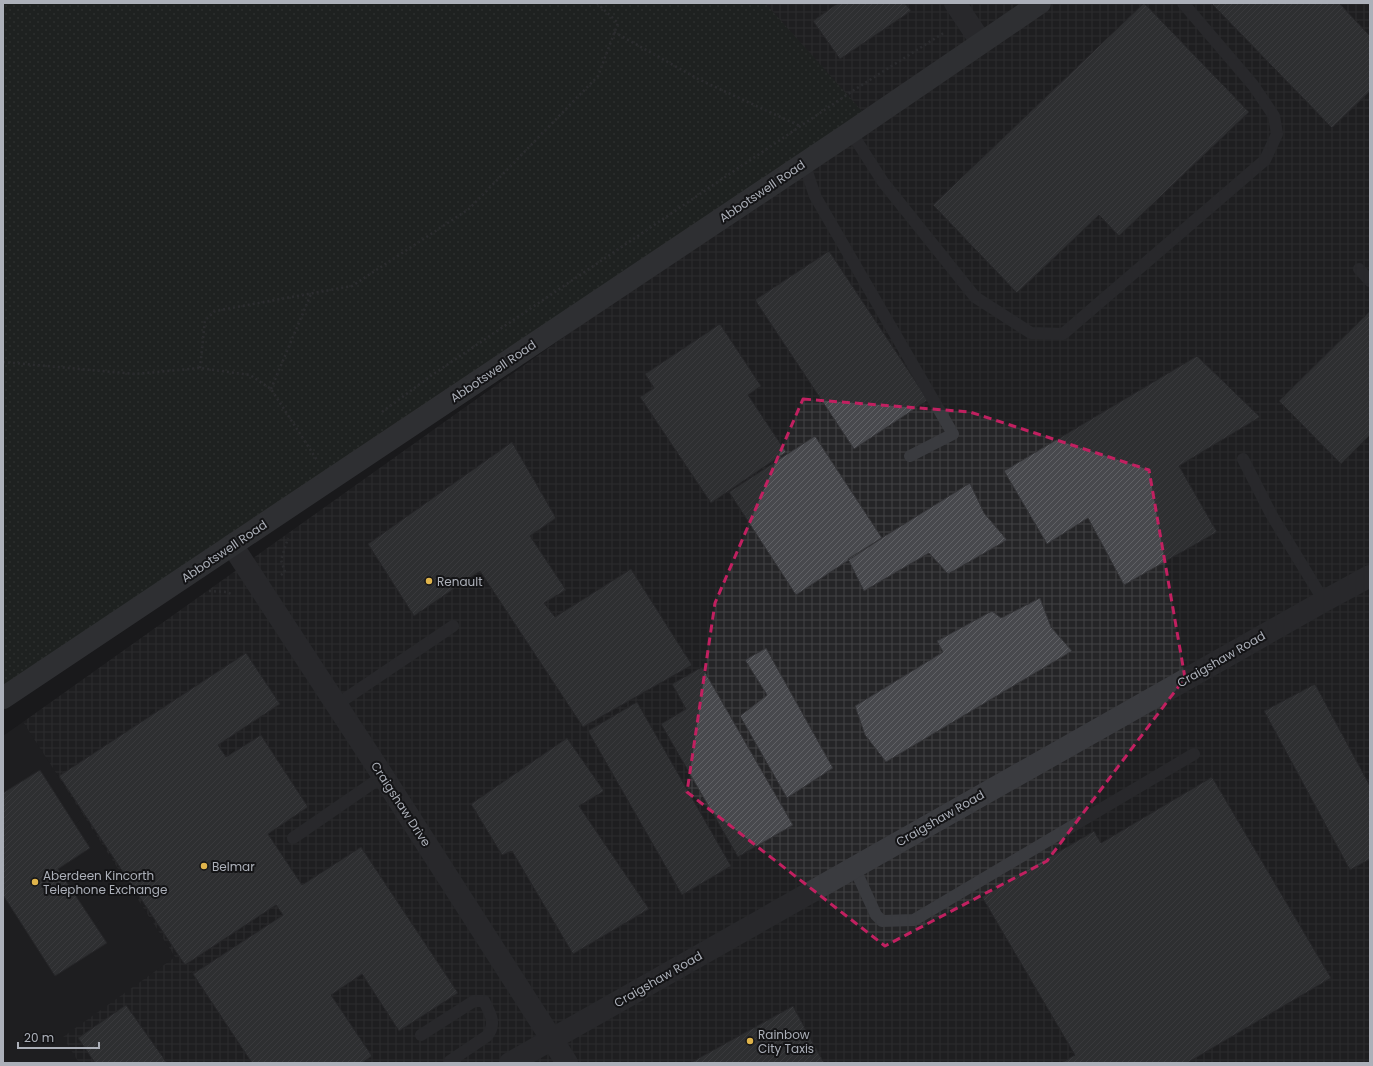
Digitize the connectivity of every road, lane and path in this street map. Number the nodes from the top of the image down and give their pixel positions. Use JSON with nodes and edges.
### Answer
{"nodes":[{"id":1,"x":597,"y":3,"type":"edge"},
{"id":2,"x":1040,"y":3,"type":"edge"},
{"id":3,"x":1184,"y":3,"type":"edge"},
{"id":4,"x":961,"y":11,"type":"edge"},
{"id":5,"x":614,"y":32,"type":"junction"},
{"id":6,"x":981,"y":42,"type":"junction"},
{"id":7,"x":800,"y":126,"type":"junction"},
{"id":8,"x":851,"y":132,"type":"junction"},
{"id":9,"x":804,"y":163,"type":"junction"},
{"id":10,"x":1358,"y":269,"type":"dead end"},
{"id":11,"x":1370,"y":281,"type":"edge"},
{"id":12,"x":311,"y":293,"type":"junction"},
{"id":13,"x":3,"y":362,"type":"edge"},
{"id":14,"x":200,"y":368,"type":"junction"},
{"id":15,"x":271,"y":389,"type":"junction"},
{"id":16,"x":381,"y":413,"type":"dead end"},
{"id":17,"x":324,"y":456,"type":"dead end"},
{"id":18,"x":910,"y":456,"type":"dead end"},
{"id":19,"x":1243,"y":459,"type":"dead end"},
{"id":20,"x":317,"y":460,"type":"junction"},
{"id":21,"x":321,"y":466,"type":"dead end"},
{"id":22,"x":293,"y":532,"type":"dead end"},
{"id":23,"x":232,"y":545,"type":"junction"},
{"id":24,"x":285,"y":572,"type":"dead end"},
{"id":25,"x":1370,"y":576,"type":"edge"},
{"id":26,"x":1324,"y":601,"type":"junction"},
{"id":27,"x":453,"y":626,"type":"dead end"},
{"id":28,"x":3,"y":698,"type":"edge"},
{"id":29,"x":336,"y":705,"type":"junction"},
{"id":30,"x":1194,"y":754,"type":"dead end"},
{"id":31,"x":383,"y":776,"type":"junction"},
{"id":32,"x":294,"y":838,"type":"dead end"},
{"id":33,"x":854,"y":866,"type":"junction"},
{"id":34,"x":421,"y":1036,"type":"dead end"},
{"id":35,"x":551,"y":1039,"type":"junction"},
{"id":36,"x":451,"y":1063,"type":"edge"},
{"id":37,"x":510,"y":1063,"type":"edge"},
{"id":38,"x":567,"y":1063,"type":"edge"}],
"edges":[{"from":1,"to":5,"type":"path"},
{"from":2,"to":6,"type":"street","name":"Abbotswell Road"},
{"from":3,"to":8,"type":"lane"},
{"from":4,"to":6,"type":"street"},
{"from":4,"to":7,"type":"path"},
{"from":5,"to":7,"type":"path"},
{"from":5,"to":12,"type":"path"},
{"from":6,"to":8,"type":"street","name":"Abbotswell Road"},
{"from":7,"to":16,"type":"path"},
{"from":8,"to":9,"type":"street","name":"Abbotswell Road"},
{"from":9,"to":18,"type":"lane"},
{"from":9,"to":23,"type":"street","name":"Abbotswell Road"},
{"from":10,"to":11,"type":"lane"},
{"from":12,"to":14,"type":"path"},
{"from":12,"to":15,"type":"path"},
{"from":13,"to":14,"type":"path"},
{"from":14,"to":15,"type":"path"},
{"from":15,"to":20,"type":"path"},
{"from":17,"to":20,"type":"path"},
{"from":19,"to":26,"type":"lane"},
{"from":20,"to":21,"type":"path"},
{"from":22,"to":24,"type":"path"},
{"from":23,"to":28,"type":"street","name":"Abbotswell Road"},
{"from":23,"to":29,"type":"street","name":"Craigshaw Drive"},
{"from":25,"to":26,"type":"street","name":"Craigshaw Road"},
{"from":26,"to":33,"type":"street","name":"Craigshaw Road"},
{"from":27,"to":29,"type":"lane"},
{"from":29,"to":31,"type":"street","name":"Craigshaw Drive"},
{"from":30,"to":33,"type":"lane"},
{"from":31,"to":32,"type":"lane"},
{"from":31,"to":35,"type":"street","name":"Craigshaw Drive"},
{"from":33,"to":35,"type":"street","name":"Craigshaw Road"},
{"from":34,"to":36,"type":"lane"},
{"from":35,"to":37,"type":"street","name":"Craigshaw Road"},
{"from":35,"to":38,"type":"street","name":"Craigshaw Drive"}]}
